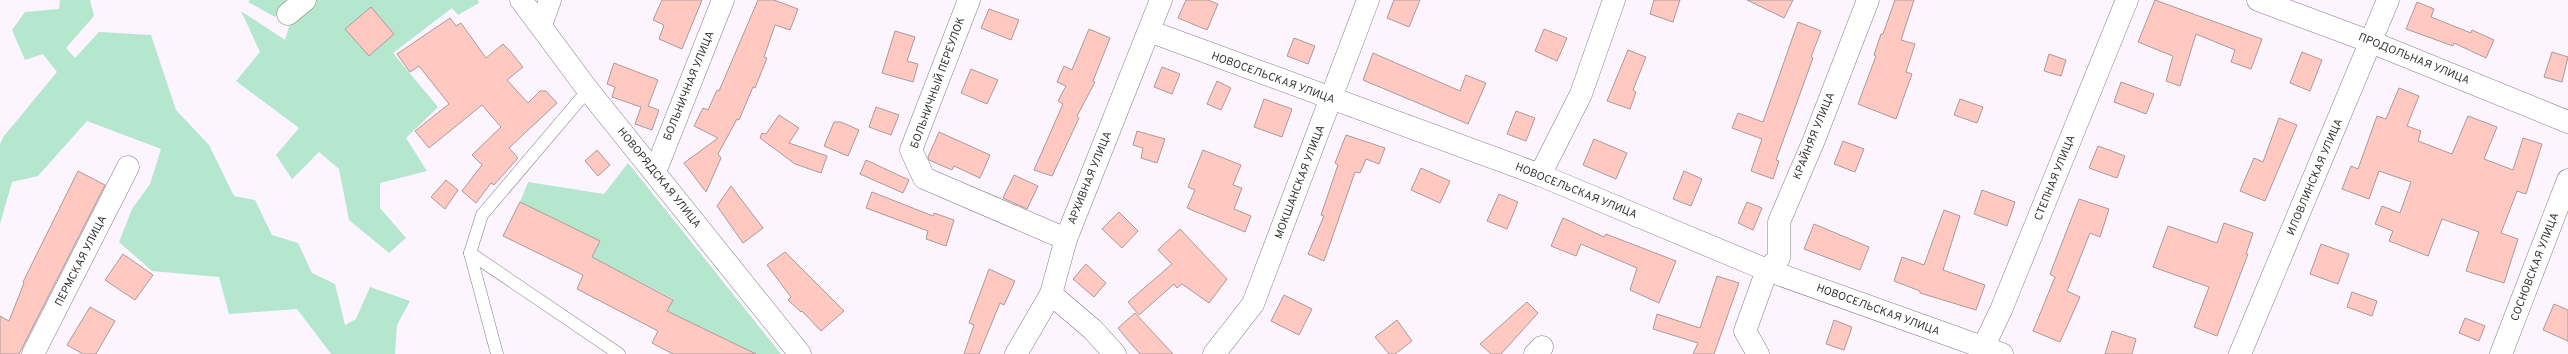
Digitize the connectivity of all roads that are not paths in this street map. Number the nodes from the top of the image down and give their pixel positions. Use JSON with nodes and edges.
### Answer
{"nodes":[{"id":1,"x":305,"y":0,"type":"edge"},
{"id":2,"x":521,"y":0,"type":"edge"},
{"id":3,"x":550,"y":0,"type":"edge"},
{"id":4,"x":723,"y":0,"type":"edge"},
{"id":5,"x":969,"y":0,"type":"edge"},
{"id":6,"x":1161,"y":0,"type":"edge"},
{"id":7,"x":1368,"y":0,"type":"edge"},
{"id":8,"x":1614,"y":0,"type":"edge"},
{"id":9,"x":1868,"y":0,"type":"edge"},
{"id":10,"x":2127,"y":0,"type":"edge"},
{"id":11,"x":2258,"y":0,"type":"edge"},
{"id":12,"x":2388,"y":0,"type":"edge"},
{"id":13,"x":288,"y":14,"type":"dead end"},
{"id":14,"x":541,"y":25,"type":"junction"},
{"id":15,"x":1149,"y":31,"type":"junction"},
{"id":16,"x":2372,"y":42,"type":"junction"},
{"id":17,"x":588,"y":90,"type":"junction"},
{"id":18,"x":1332,"y":100,"type":"junction"},
{"id":19,"x":2568,"y":122,"type":"edge"},
{"id":20,"x":128,"y":167,"type":"dead end"},
{"id":21,"x":655,"y":172,"type":"junction"},
{"id":22,"x":1540,"y":175,"type":"junction"},
{"id":23,"x":2568,"y":180,"type":"edge"},
{"id":24,"x":1066,"y":239,"type":"junction"},
{"id":25,"x":470,"y":253,"type":"junction"},
{"id":26,"x":1767,"y":270,"type":"junction"},
{"id":27,"x":1051,"y":294,"type":"junction"},
{"id":28,"x":1988,"y":352,"type":"edge"},
{"id":29,"x":33,"y":354,"type":"edge"},
{"id":30,"x":497,"y":354,"type":"edge"},
{"id":31,"x":619,"y":354,"type":"edge"},
{"id":32,"x":800,"y":354,"type":"edge"},
{"id":33,"x":1016,"y":354,"type":"edge"},
{"id":34,"x":1115,"y":354,"type":"edge"},
{"id":35,"x":1214,"y":354,"type":"edge"},
{"id":36,"x":1758,"y":354,"type":"edge"},
{"id":37,"x":2240,"y":354,"type":"edge"},
{"id":38,"x":2501,"y":354,"type":"edge"}],
"edges":[{"from":1,"to":13,"type":"street"},
{"from":2,"to":14,"type":"street","name":"НОВОРЯДСКАЯ УЛИЦА"},
{"from":3,"to":14,"type":"street"},
{"from":4,"to":21,"type":"street","name":"БОЛЬНИЧНАЯ УЛИЦА"},
{"from":5,"to":24,"type":"street","name":"БОЛЬНИЧНЫЙ ПЕРЕУЛОК"},
{"from":6,"to":15,"type":"street","name":"АРХИВНАЯ УЛИЦА"},
{"from":7,"to":18,"type":"street","name":"МОКШАНСКАЯ УЛИЦА"},
{"from":8,"to":22,"type":"street"},
{"from":9,"to":26,"type":"street","name":"КРАЙНЯЯ УЛИЦА"},
{"from":10,"to":28,"type":"street","name":"СТЕПНАЯ УЛИЦА"},
{"from":11,"to":16,"type":"street","name":"ПРОДОЛЬНАЯ УЛИЦА"},
{"from":12,"to":16,"type":"street","name":"ИЛОВЛИНСКАЯ УЛИЦА"},
{"from":14,"to":17,"type":"street","name":"НОВОРЯДСКАЯ УЛИЦА"},
{"from":15,"to":18,"type":"street","name":"НОВОСЕЛЬСКАЯ УЛИЦА"},
{"from":15,"to":24,"type":"street","name":"АРХИВНАЯ УЛИЦА"},
{"from":16,"to":19,"type":"street","name":"ПРОДОЛЬНАЯ УЛИЦА"},
{"from":16,"to":37,"type":"street","name":"ИЛОВЛИНСКАЯ УЛИЦА"},
{"from":17,"to":21,"type":"street","name":"НОВОРЯДСКАЯ УЛИЦА"},
{"from":17,"to":25,"type":"lane"},
{"from":18,"to":22,"type":"street","name":"НОВОСЕЛЬСКАЯ УЛИЦА"},
{"from":18,"to":35,"type":"street","name":"МОКШАНСКАЯ УЛИЦА"},
{"from":20,"to":29,"type":"street","name":"ПЕРМСКАЯ УЛИЦА"},
{"from":21,"to":32,"type":"street","name":"НОВОРЯДСКАЯ УЛИЦА"},
{"from":22,"to":26,"type":"street","name":"НОВОСЕЛЬСКАЯ УЛИЦА"},
{"from":23,"to":38,"type":"street","name":"СОСНОВСКАЯ УЛИЦА"},
{"from":24,"to":27,"type":"street","name":"АРХИВНАЯ УЛИЦА"},
{"from":25,"to":30,"type":"lane"},
{"from":25,"to":31,"type":"lane"},
{"from":26,"to":28,"type":"street","name":"НОВОСЕЛЬСКАЯ УЛИЦА"},
{"from":26,"to":36,"type":"street","name":"КРАЙНЯЯ УЛИЦА"},
{"from":27,"to":33,"type":"street","name":"АРХИВНАЯ УЛИЦА"},
{"from":27,"to":34,"type":"street"}]}
